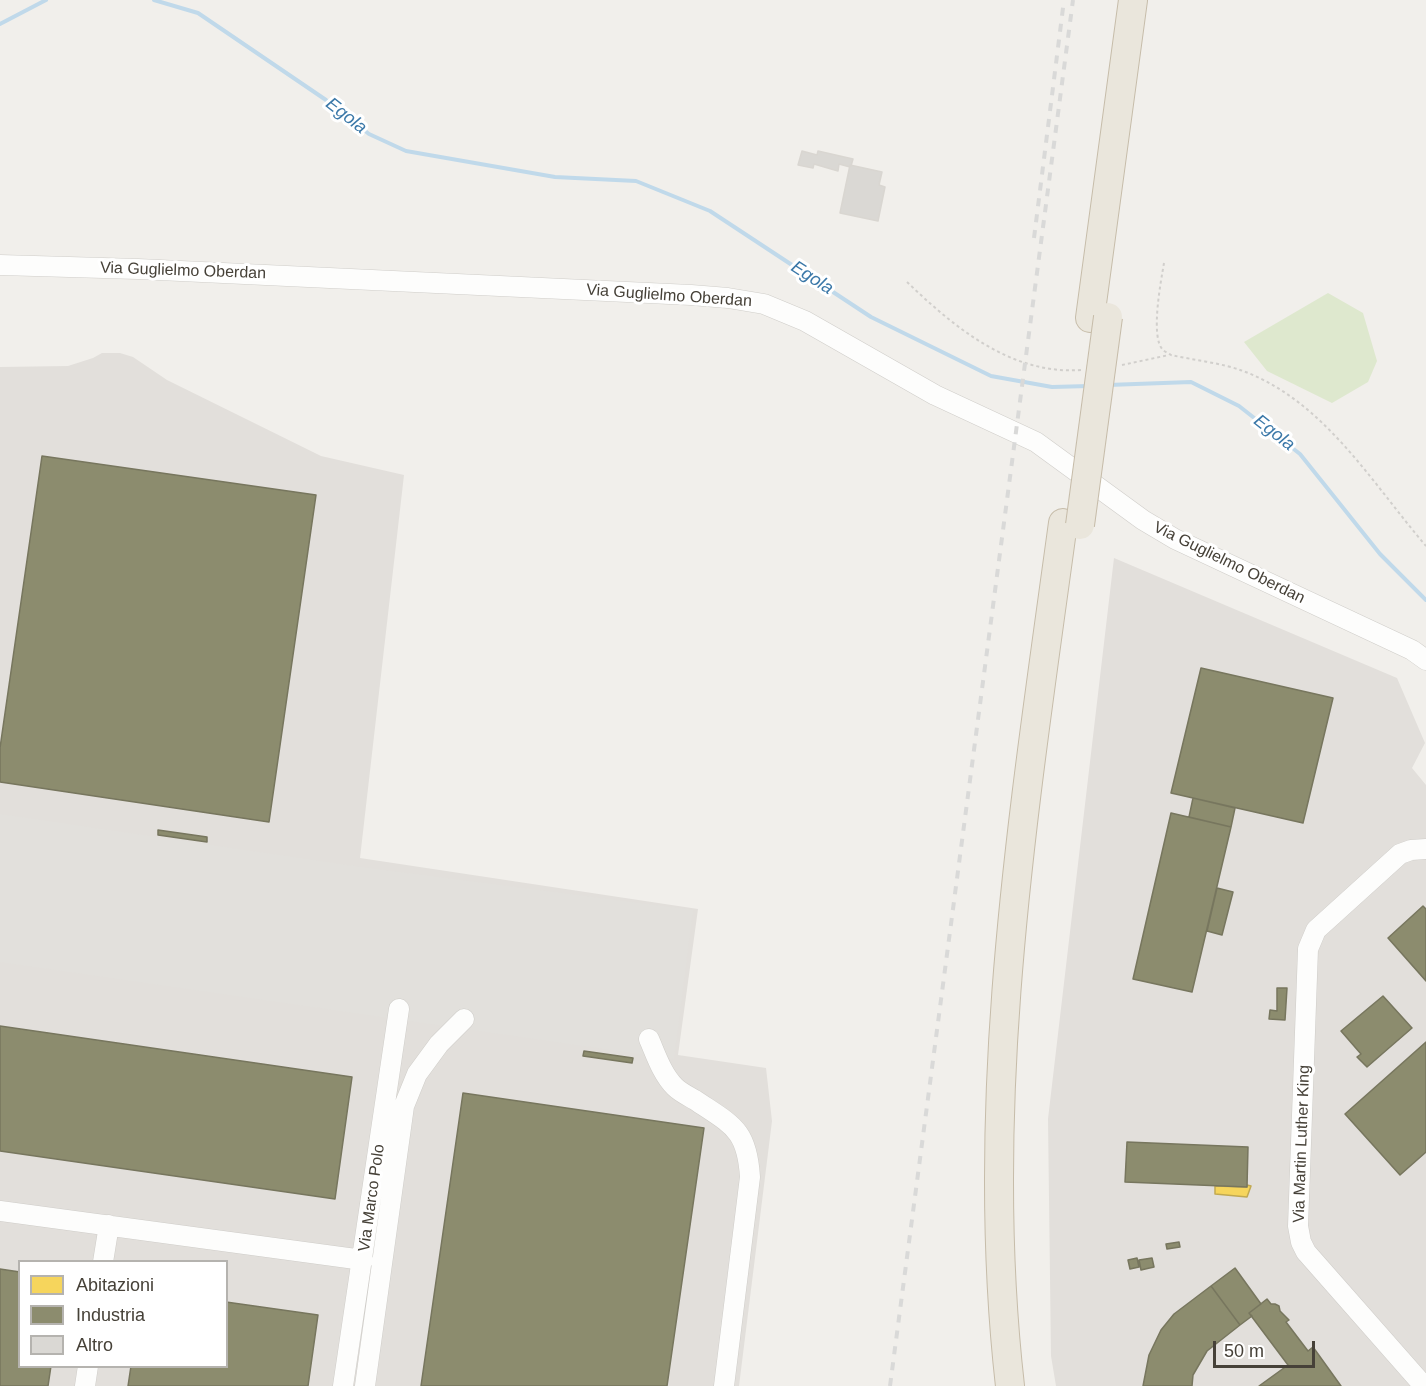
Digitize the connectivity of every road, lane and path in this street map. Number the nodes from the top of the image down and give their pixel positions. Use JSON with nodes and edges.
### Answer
{"nodes":[{"id":1,"x":1132,"y":0,"type":"edge"},
{"id":2,"x":1150,"y":0,"type":"edge"},
{"id":3,"x":1164,"y":263,"type":"dead end"},
{"id":4,"x":0,"y":265,"type":"edge"},
{"id":5,"x":907,"y":282,"type":"dead end"},
{"id":6,"x":1099,"y":317,"type":"junction"},
{"id":7,"x":1171,"y":355,"type":"junction"},
{"id":8,"x":1116,"y":367,"type":"dead end"},
{"id":9,"x":1085,"y":369,"type":"dead end"},
{"id":10,"x":1071,"y":524,"type":"junction"},
{"id":11,"x":1426,"y":546,"type":"edge"},
{"id":12,"x":1426,"y":660,"type":"edge"},
{"id":13,"x":1426,"y":849,"type":"edge"},
{"id":14,"x":399,"y":1010,"type":"dead end"},
{"id":15,"x":464,"y":1019,"type":"dead end"},
{"id":16,"x":649,"y":1039,"type":"dead end"},
{"id":17,"x":0,"y":1211,"type":"edge"},
{"id":18,"x":109,"y":1226,"type":"junction"},
{"id":19,"x":103,"y":1260,"type":"edge"},
{"id":20,"x":363,"y":1260,"type":"junction"},
{"id":21,"x":88,"y":1368,"type":"edge"},
{"id":22,"x":86,"y":1386,"type":"edge"},
{"id":23,"x":343,"y":1386,"type":"edge"},
{"id":24,"x":365,"y":1386,"type":"edge"},
{"id":25,"x":724,"y":1386,"type":"edge"},
{"id":26,"x":1010,"y":1386,"type":"edge"},
{"id":27,"x":1028,"y":1386,"type":"edge"},
{"id":28,"x":1424,"y":1386,"type":"edge"}],
"edges":[{"from":1,"to":6,"type":"highway"},
{"from":2,"to":6,"type":"highway"},
{"from":3,"to":7,"type":"path"},
{"from":4,"to":12,"type":"street","name":"Via Guglielmo Oberdan"},
{"from":5,"to":9,"type":"path"},
{"from":6,"to":10,"type":"highway","bridge":true},
{"from":7,"to":8,"type":"path"},
{"from":7,"to":11,"type":"path"},
{"from":10,"to":26,"type":"highway"},
{"from":10,"to":27,"type":"highway"},
{"from":13,"to":28,"type":"street","name":"Via Martin Luther King"},
{"from":14,"to":20,"type":"street","name":"Via Marco Polo"},
{"from":15,"to":24,"type":"street"},
{"from":16,"to":25,"type":"street"},
{"from":17,"to":18,"type":"street"},
{"from":18,"to":19,"type":"street"},
{"from":18,"to":20,"type":"street"},
{"from":20,"to":23,"type":"street","name":"Via Marco Polo"},
{"from":21,"to":22,"type":"street"}]}
